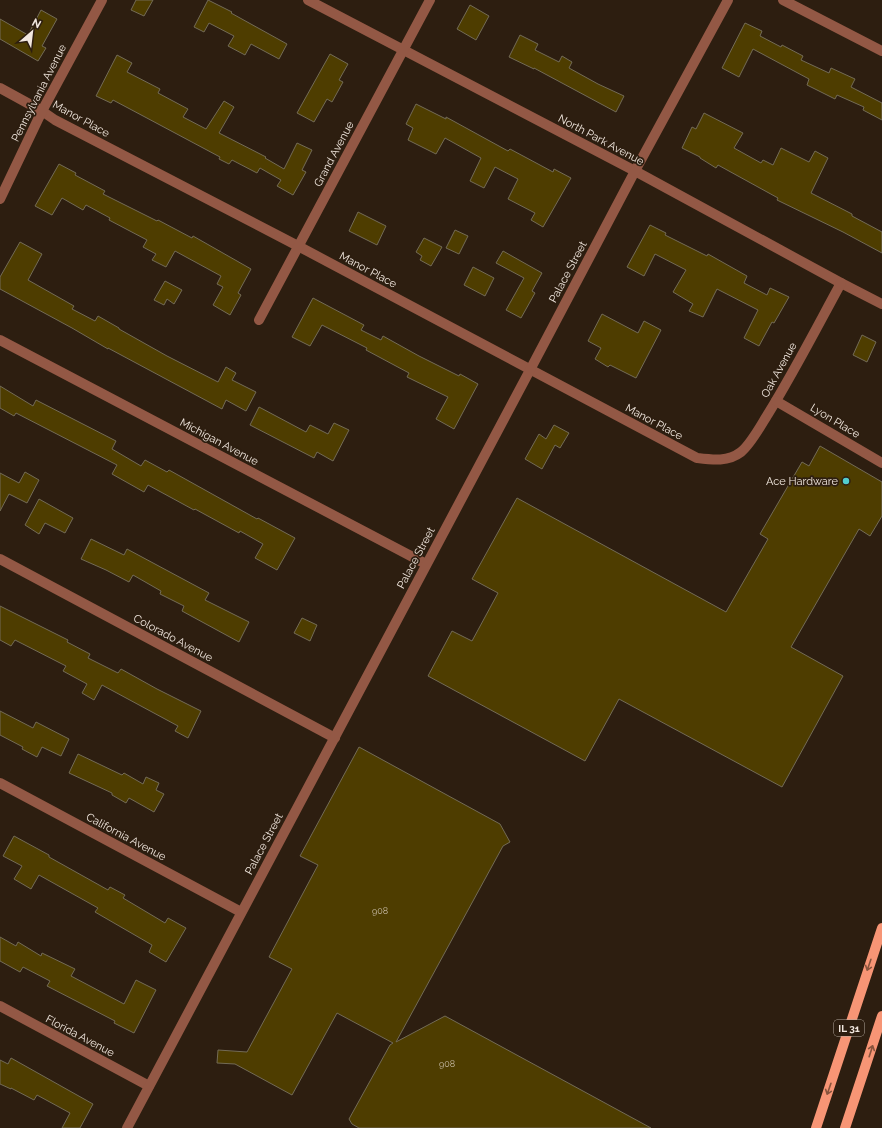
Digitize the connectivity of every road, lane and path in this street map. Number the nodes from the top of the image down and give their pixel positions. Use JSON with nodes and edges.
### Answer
{"nodes":[{"id":1,"x":102,"y":0,"type":"edge"},
{"id":2,"x":308,"y":0,"type":"edge"},
{"id":3,"x":430,"y":0,"type":"edge"},
{"id":4,"x":728,"y":0,"type":"edge"},
{"id":5,"x":783,"y":0,"type":"edge"},
{"id":6,"x":404,"y":49,"type":"junction"},
{"id":7,"x":882,"y":51,"type":"edge"},
{"id":8,"x":0,"y":88,"type":"edge"},
{"id":9,"x":42,"y":111,"type":"junction"},
{"id":10,"x":635,"y":171,"type":"junction"},
{"id":11,"x":0,"y":199,"type":"edge"},
{"id":12,"x":298,"y":246,"type":"junction"},
{"id":13,"x":841,"y":283,"type":"junction"},
{"id":14,"x":882,"y":304,"type":"edge"},
{"id":15,"x":259,"y":320,"type":"dead end"},
{"id":16,"x":0,"y":340,"type":"edge"},
{"id":17,"x":530,"y":370,"type":"junction"},
{"id":18,"x":776,"y":400,"type":"junction"},
{"id":19,"x":728,"y":459,"type":"joint"},
{"id":20,"x":882,"y":463,"type":"edge"},
{"id":21,"x":0,"y":559,"type":"edge"},
{"id":22,"x":426,"y":564,"type":"junction"},
{"id":23,"x":334,"y":738,"type":"junction"},
{"id":24,"x":0,"y":783,"type":"edge"},
{"id":25,"x":241,"y":912,"type":"junction"},
{"id":26,"x":882,"y":928,"type":"edge"},
{"id":27,"x":0,"y":1006,"type":"edge"},
{"id":28,"x":882,"y":1016,"type":"edge"},
{"id":29,"x":149,"y":1086,"type":"junction"},
{"id":30,"x":127,"y":1128,"type":"edge"},
{"id":31,"x":816,"y":1128,"type":"edge"},
{"id":32,"x":845,"y":1128,"type":"edge"}],
"edges":[{"from":1,"to":9,"type":"street","name":"Pennsylvania Avenue"},
{"from":2,"to":6,"type":"street","name":"North Park Avenue"},
{"from":3,"to":6,"type":"street","name":"Grand Avenue"},
{"from":4,"to":10,"type":"street","name":"Palace Street"},
{"from":5,"to":7,"type":"street"},
{"from":6,"to":10,"type":"street","name":"North Park Avenue"},
{"from":6,"to":12,"type":"street","name":"Grand Avenue"},
{"from":8,"to":9,"type":"street","name":"Manor Place"},
{"from":9,"to":11,"type":"street","name":"Pennsylvania Avenue"},
{"from":9,"to":12,"type":"street","name":"Manor Place"},
{"from":10,"to":13,"type":"street","name":"North Park Avenue"},
{"from":10,"to":17,"type":"street","name":"Palace Street"},
{"from":12,"to":15,"type":"street","name":"Grand Avenue"},
{"from":12,"to":17,"type":"street","name":"Manor Place"},
{"from":13,"to":14,"type":"street","name":"North Park Avenue"},
{"from":13,"to":18,"type":"street","name":"Oak Avenue"},
{"from":16,"to":22,"type":"street","name":"Michigan Avenue"},
{"from":17,"to":19,"type":"street","name":"Manor Place"},
{"from":17,"to":22,"type":"street","name":"Palace Street"},
{"from":18,"to":19,"type":"street","name":"Oak Avenue"},
{"from":18,"to":20,"type":"street","name":"Lyon Place"},
{"from":21,"to":23,"type":"street","name":"Colorado Avenue"},
{"from":22,"to":23,"type":"street","name":"Palace Street"},
{"from":23,"to":25,"type":"street","name":"Palace Street"},
{"from":24,"to":25,"type":"street","name":"California Avenue"},
{"from":25,"to":29,"type":"street","name":"Palace Street"},
{"from":26,"to":31,"type":"main road","number":"IL 31","one_way":true},
{"from":27,"to":29,"type":"street","name":"Florida Avenue"},
{"from":32,"to":28,"type":"main road","one_way":true},
{"from":29,"to":30,"type":"street","name":"Palace Street"}]}
